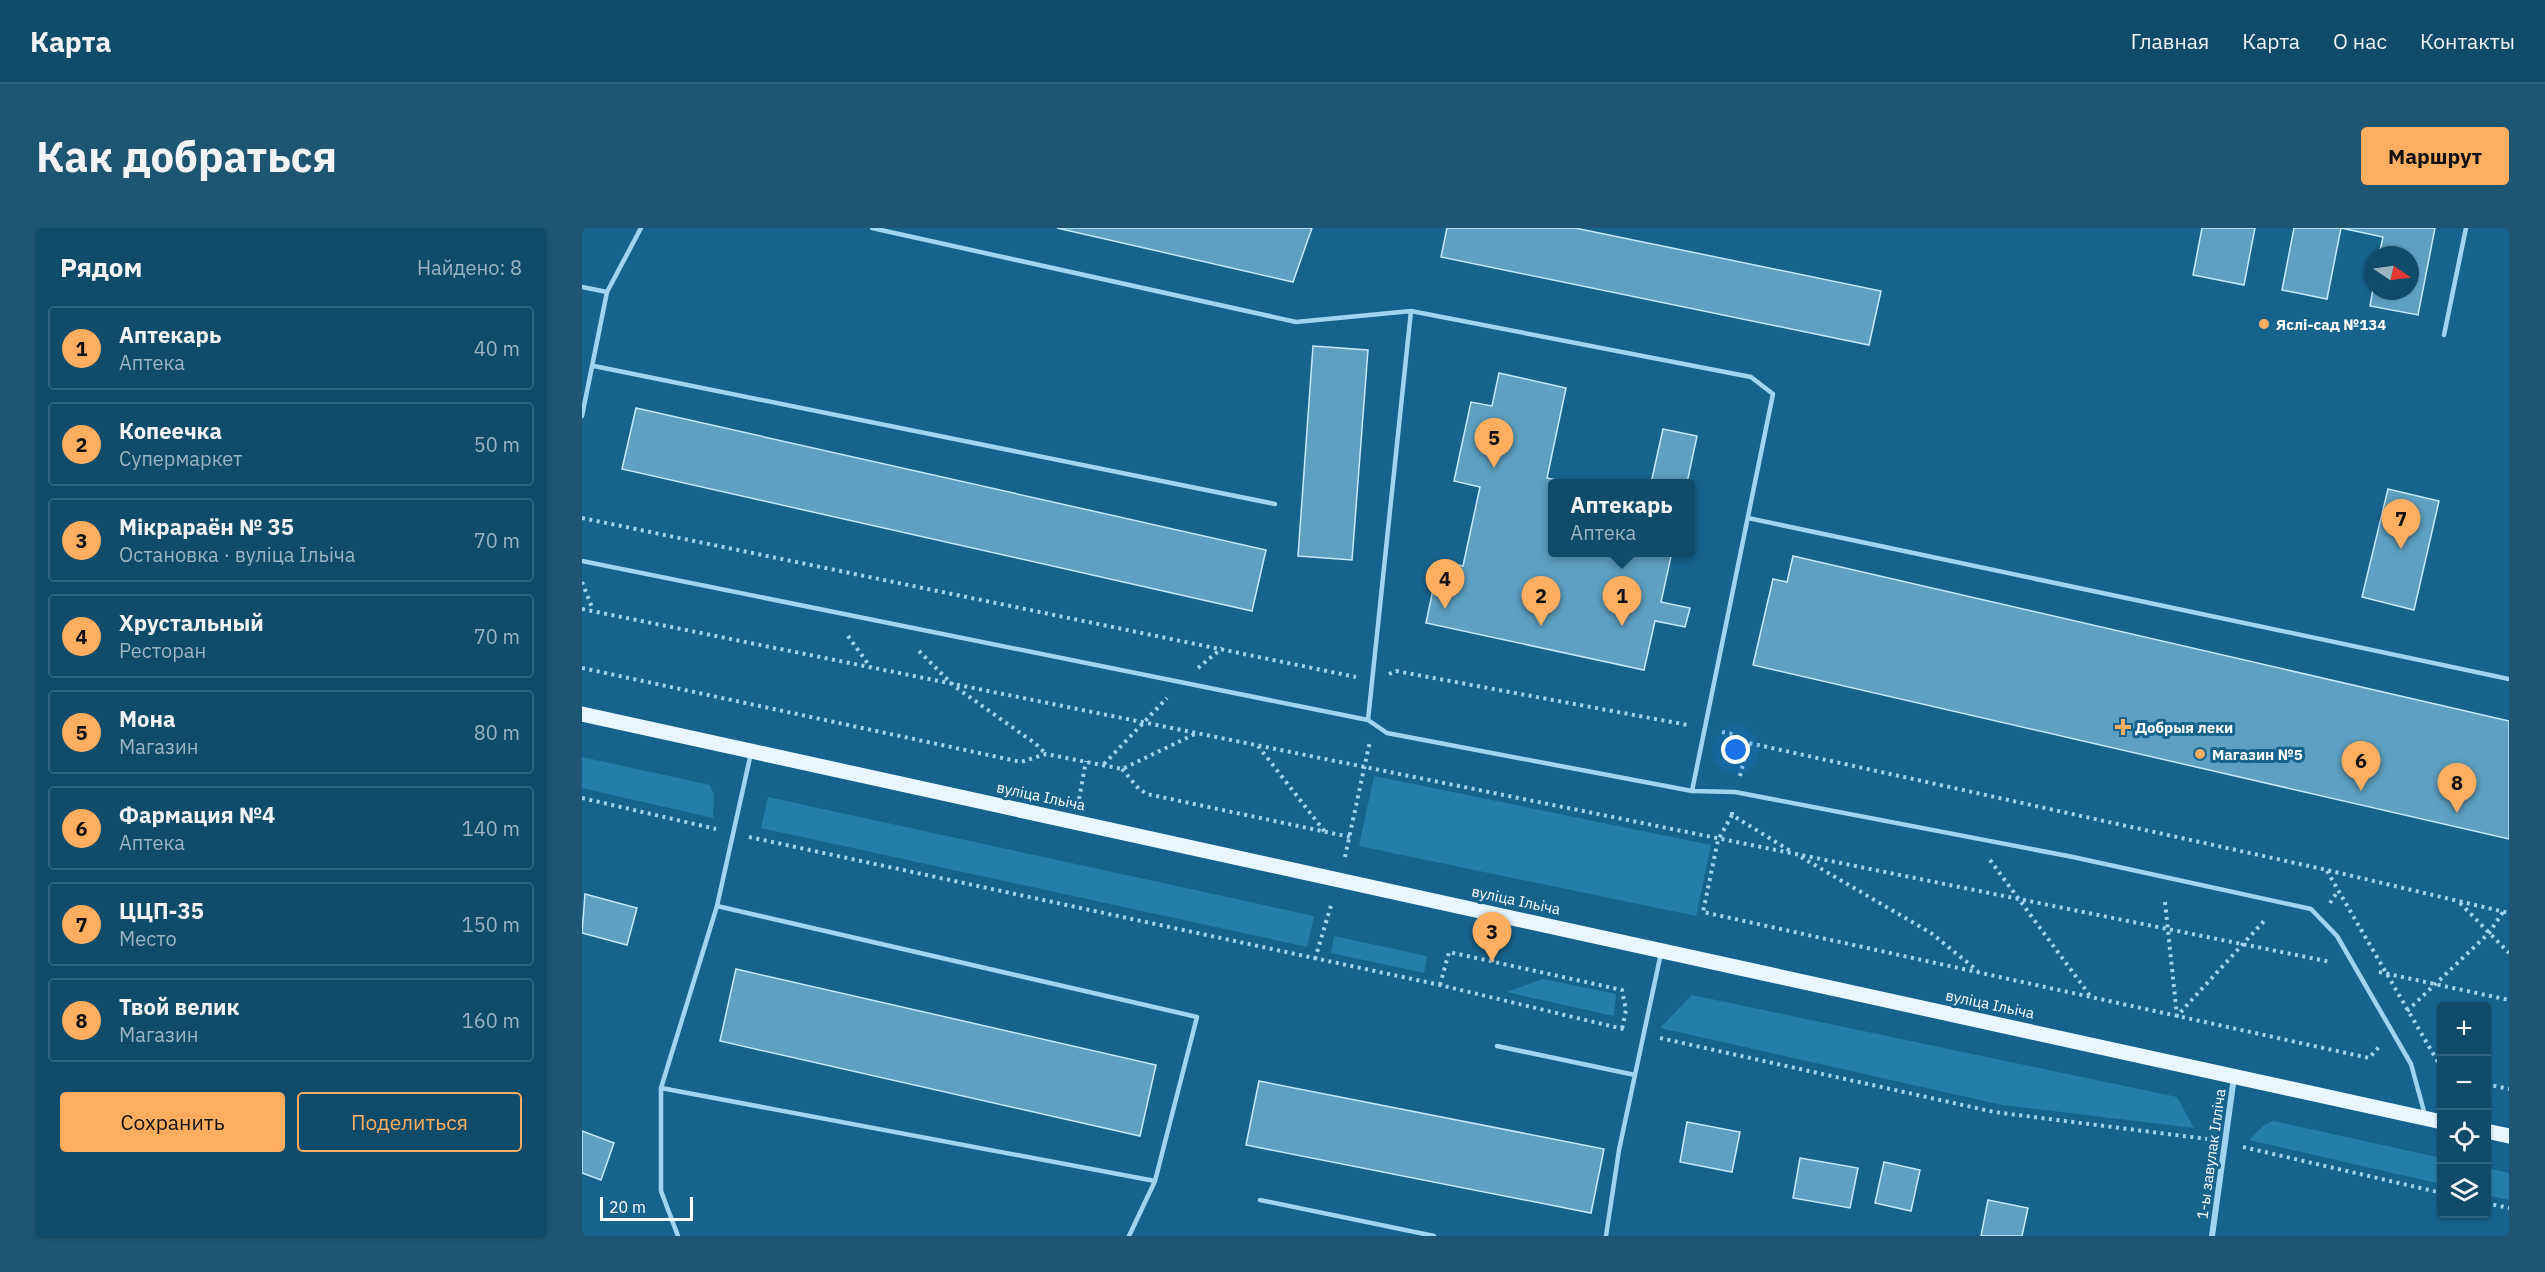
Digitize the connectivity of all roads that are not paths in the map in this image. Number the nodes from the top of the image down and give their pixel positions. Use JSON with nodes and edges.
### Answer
{"nodes":[{"id":1,"x":641,"y":228,"type":"edge"},
{"id":2,"x":872,"y":228,"type":"edge"},
{"id":3,"x":2466,"y":228,"type":"edge"},
{"id":4,"x":582,"y":287,"type":"edge"},
{"id":5,"x":607,"y":292,"type":"junction"},
{"id":6,"x":1411,"y":311,"type":"junction"},
{"id":7,"x":2444,"y":335,"type":"dead end"},
{"id":8,"x":594,"y":366,"type":"junction"},
{"id":9,"x":582,"y":416,"type":"edge"},
{"id":10,"x":1275,"y":504,"type":"dead end"},
{"id":11,"x":1748,"y":518,"type":"junction"},
{"id":12,"x":582,"y":561,"type":"edge"},
{"id":13,"x":2509,"y":679,"type":"edge"},
{"id":14,"x":582,"y":714,"type":"edge"},
{"id":15,"x":1368,"y":720,"type":"junction"},
{"id":16,"x":751,"y":751,"type":"junction"},
{"id":17,"x":1692,"y":791,"type":"junction"},
{"id":18,"x":717,"y":906,"type":"junction"},
{"id":19,"x":1662,"y":950,"type":"junction"},
{"id":20,"x":1497,"y":1046,"type":"dead end"},
{"id":21,"x":1635,"y":1074,"type":"junction"},
{"id":22,"x":2235,"y":1076,"type":"junction"},
{"id":23,"x":661,"y":1088,"type":"junction"},
{"id":24,"x":2425,"y":1118,"type":"junction"},
{"id":25,"x":2437,"y":1121,"type":"edge"},
{"id":26,"x":2491,"y":1132,"type":"edge"},
{"id":27,"x":2509,"y":1136,"type":"edge"},
{"id":28,"x":1155,"y":1181,"type":"junction"},
{"id":29,"x":1260,"y":1200,"type":"dead end"},
{"id":30,"x":678,"y":1236,"type":"edge"},
{"id":31,"x":1129,"y":1236,"type":"edge"},
{"id":32,"x":1434,"y":1236,"type":"edge"},
{"id":33,"x":1606,"y":1236,"type":"edge"},
{"id":34,"x":2212,"y":1236,"type":"edge"}],
"edges":[{"from":1,"to":5,"type":"lane"},
{"from":2,"to":6,"type":"lane"},
{"from":3,"to":7,"type":"lane"},
{"from":4,"to":5,"type":"lane"},
{"from":5,"to":8,"type":"lane"},
{"from":6,"to":11,"type":"lane"},
{"from":6,"to":15,"type":"lane"},
{"from":8,"to":9,"type":"lane"},
{"from":8,"to":10,"type":"lane"},
{"from":11,"to":13,"type":"lane"},
{"from":11,"to":17,"type":"lane"},
{"from":12,"to":15,"type":"lane"},
{"from":14,"to":16,"type":"main road","name":"вуліца Ільіча"},
{"from":15,"to":17,"type":"lane"},
{"from":16,"to":18,"type":"lane"},
{"from":16,"to":19,"type":"main road","name":"вуліца Ільіча"},
{"from":17,"to":24,"type":"lane"},
{"from":18,"to":23,"type":"lane"},
{"from":18,"to":28,"type":"lane"},
{"from":19,"to":21,"type":"lane"},
{"from":19,"to":22,"type":"main road","name":"вуліца Ільіча"},
{"from":20,"to":21,"type":"lane"},
{"from":21,"to":33,"type":"lane"},
{"from":22,"to":24,"type":"main road","name":"вуліца Ільіча"},
{"from":22,"to":34,"type":"street","name":"1-ы завулак Ілліча"},
{"from":23,"to":28,"type":"lane"},
{"from":23,"to":30,"type":"lane"},
{"from":24,"to":25,"type":"main road","name":"вуліца Ільіча"},
{"from":26,"to":27,"type":"main road"},
{"from":28,"to":31,"type":"lane"},
{"from":29,"to":32,"type":"lane"}]}
